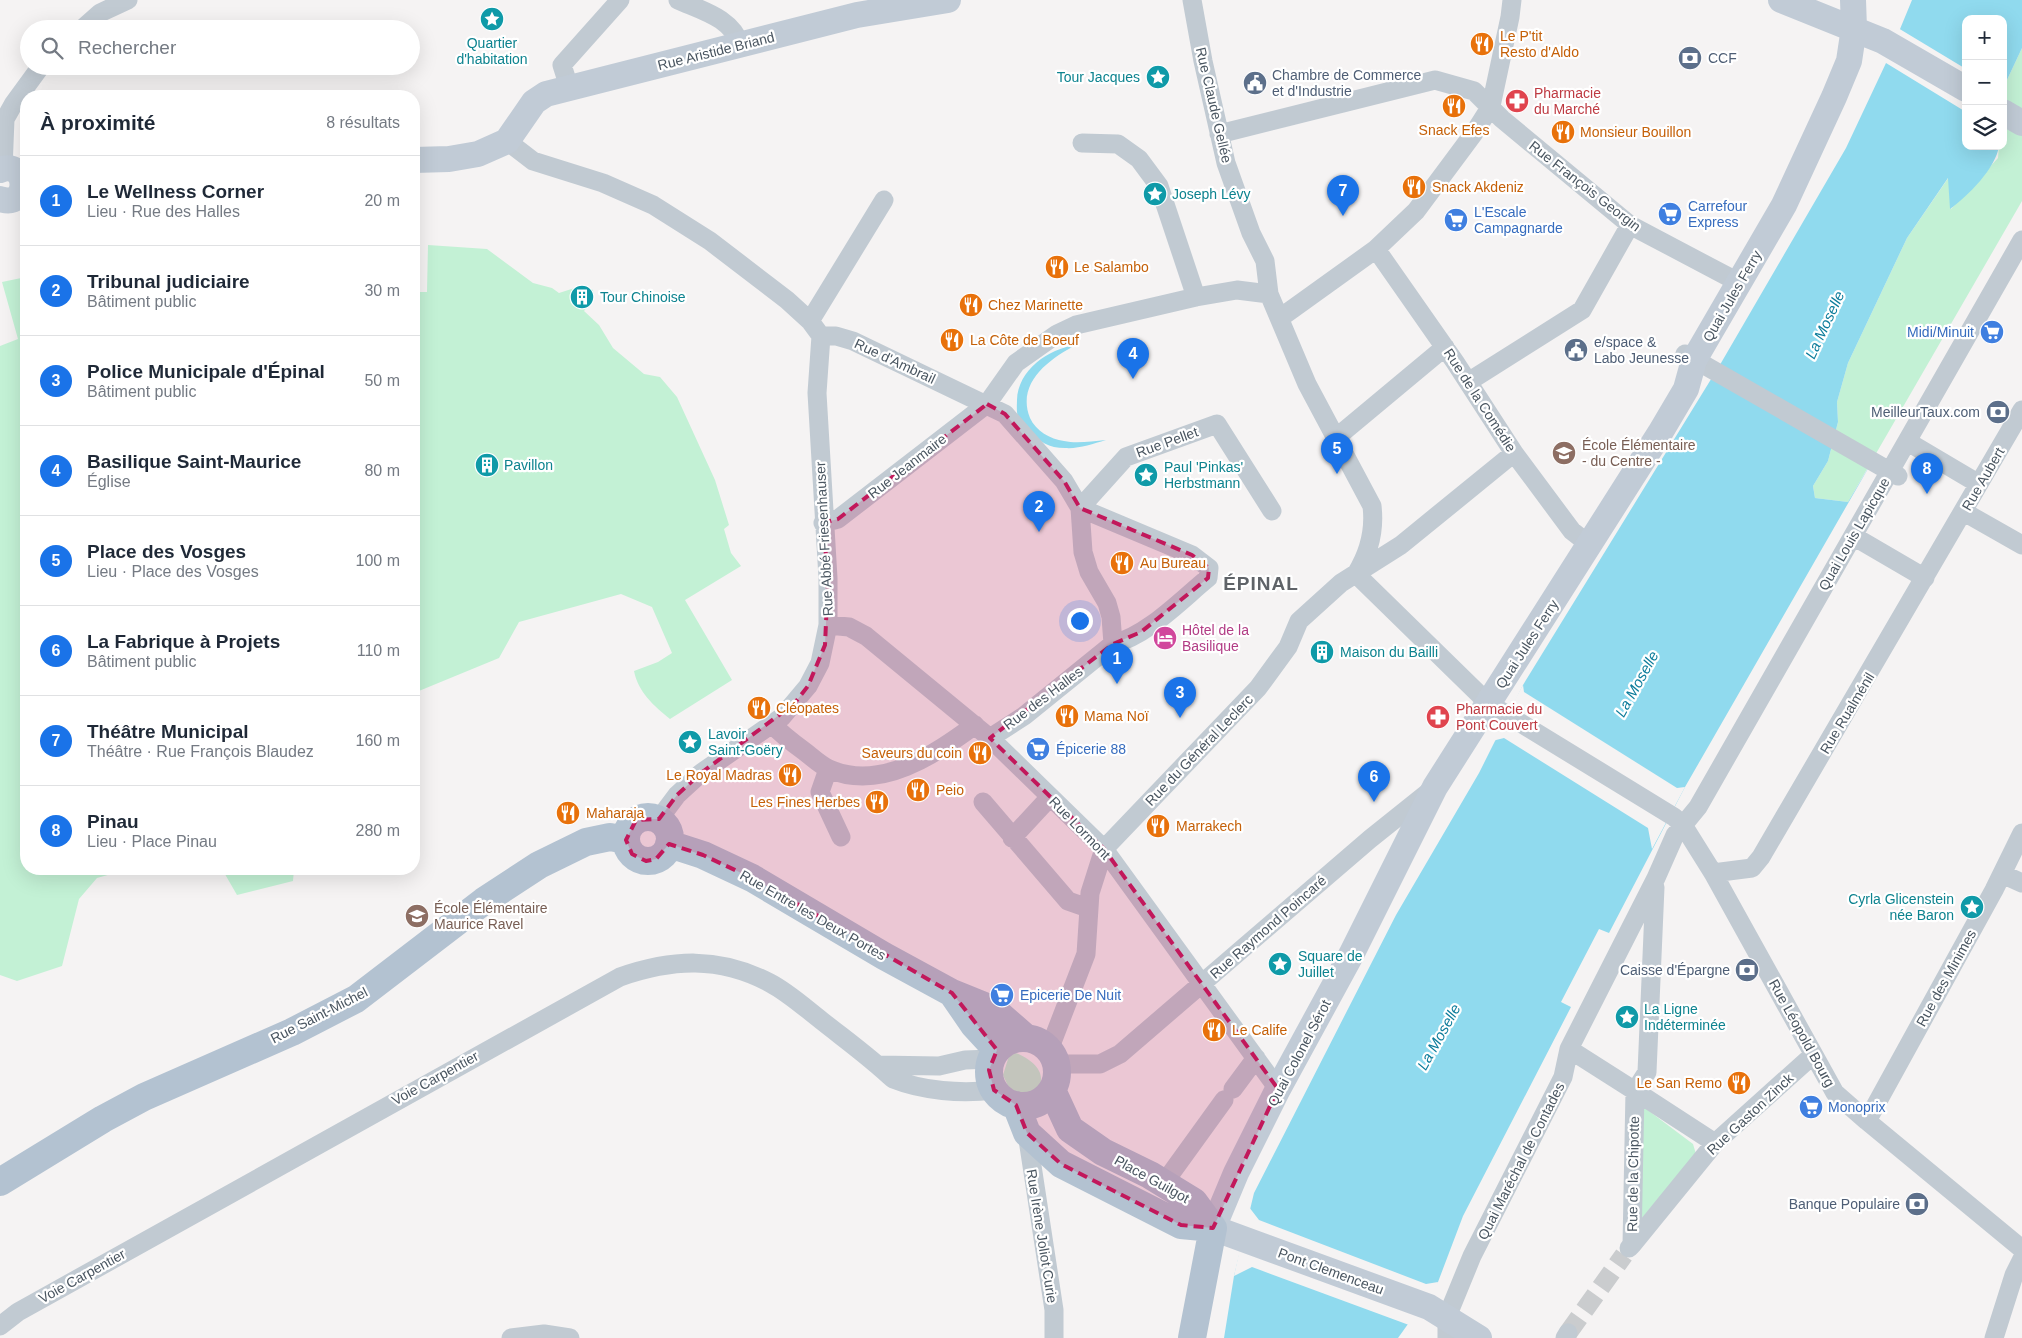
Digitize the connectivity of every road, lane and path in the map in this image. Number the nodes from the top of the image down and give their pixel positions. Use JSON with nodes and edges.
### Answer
{"nodes":[{"id":1,"x":128,"y":0,"type":"edge"},
{"id":2,"x":620,"y":0,"type":"edge"},
{"id":3,"x":678,"y":0,"type":"edge"},
{"id":4,"x":948,"y":0,"type":"edge"},
{"id":5,"x":1192,"y":0,"type":"edge"},
{"id":6,"x":1512,"y":0,"type":"edge"},
{"id":7,"x":1853,"y":0,"type":"edge"},
{"id":8,"x":1794,"y":2,"type":"edge"},
{"id":9,"x":894,"y":4,"type":"edge"},
{"id":10,"x":92,"y":20,"type":"edge"},
{"id":11,"x":1854,"y":28,"type":"junction"},
{"id":12,"x":741,"y":46,"type":"junction"},
{"id":13,"x":34,"y":75,"type":"edge"},
{"id":14,"x":569,"y":87,"type":"junction"},
{"id":15,"x":1962,"y":87,"type":"edge"},
{"id":16,"x":23,"y":90,"type":"edge"},
{"id":17,"x":20,"y":95,"type":"edge"},
{"id":18,"x":1490,"y":106,"type":"junction"},
{"id":19,"x":2007,"y":114,"type":"edge"},
{"id":20,"x":2022,"y":123,"type":"edge"},
{"id":21,"x":1219,"y":134,"type":"junction"},
{"id":22,"x":508,"y":141,"type":"junction"},
{"id":23,"x":1082,"y":143,"type":"dead end"},
{"id":24,"x":420,"y":160,"type":"edge"},
{"id":25,"x":2,"y":169,"type":"edge"},
{"id":26,"x":20,"y":177,"type":"edge"},
{"id":27,"x":20,"y":194,"type":"edge"},
{"id":28,"x":0,"y":199,"type":"edge"},
{"id":29,"x":884,"y":200,"type":"dead end"},
{"id":30,"x":1630,"y":225,"type":"junction"},
{"id":31,"x":2022,"y":240,"type":"edge"},
{"id":32,"x":1376,"y":249,"type":"junction"},
{"id":33,"x":1740,"y":283,"type":"junction"},
{"id":34,"x":1269,"y":294,"type":"junction"},
{"id":35,"x":1196,"y":297,"type":"junction"},
{"id":36,"x":1280,"y":318,"type":"junction"},
{"id":37,"x":810,"y":321,"type":"junction"},
{"id":38,"x":822,"y":336,"type":"junction"},
{"id":39,"x":1445,"y":347,"type":"junction"},
{"id":40,"x":1698,"y":362,"type":"junction"},
{"id":41,"x":1468,"y":382,"type":"junction"},
{"id":42,"x":987,"y":404,"type":"junction"},
{"id":43,"x":2022,"y":410,"type":"edge"},
{"id":44,"x":1337,"y":437,"type":"junction"},
{"id":45,"x":1908,"y":442,"type":"junction"},
{"id":46,"x":1514,"y":453,"type":"junction"},
{"id":47,"x":1894,"y":474,"type":"junction"},
{"id":48,"x":1979,"y":484,"type":"junction"},
{"id":49,"x":1080,"y":508,"type":"junction"},
{"id":50,"x":1272,"y":510,"type":"dead end"},
{"id":51,"x":1961,"y":517,"type":"junction"},
{"id":52,"x":823,"y":523,"type":"junction"},
{"id":53,"x":1853,"y":536,"type":"junction"},
{"id":54,"x":1590,"y":545,"type":"junction"},
{"id":55,"x":2022,"y":545,"type":"edge"},
{"id":56,"x":1356,"y":574,"type":"junction"},
{"id":57,"x":1925,"y":578,"type":"junction"},
{"id":58,"x":828,"y":625,"type":"junction"},
{"id":59,"x":1113,"y":644,"type":"junction"},
{"id":60,"x":1499,"y":710,"type":"junction"},
{"id":61,"x":772,"y":724,"type":"junction"},
{"id":62,"x":975,"y":725,"type":"junction"},
{"id":63,"x":990,"y":738,"type":"junction"},
{"id":64,"x":828,"y":769,"type":"junction"},
{"id":65,"x":1435,"y":787,"type":"junction"},
{"id":66,"x":1050,"y":796,"type":"junction"},
{"id":67,"x":984,"y":802,"type":"dead end"},
{"id":68,"x":659,"y":819,"type":"junction"},
{"id":69,"x":1678,"y":821,"type":"junction"},
{"id":70,"x":2022,"y":833,"type":"edge"},
{"id":71,"x":841,"y":837,"type":"dead end"},
{"id":72,"x":1012,"y":838,"type":"junction"},
{"id":73,"x":626,"y":840,"type":"junction"},
{"id":74,"x":669,"y":844,"type":"junction"},
{"id":75,"x":1104,"y":849,"type":"junction"},
{"id":76,"x":1713,"y":873,"type":"junction"},
{"id":77,"x":2002,"y":874,"type":"junction"},
{"id":78,"x":1656,"y":878,"type":"junction"},
{"id":79,"x":2022,"y":883,"type":"edge"},
{"id":80,"x":1088,"y":908,"type":"junction"},
{"id":81,"x":1202,"y":984,"type":"junction"},
{"id":82,"x":952,"y":993,"type":"junction"},
{"id":83,"x":1568,"y":1049,"type":"junction"},
{"id":84,"x":994,"y":1054,"type":"junction"},
{"id":85,"x":1048,"y":1055,"type":"junction"},
{"id":86,"x":1813,"y":1055,"type":"junction"},
{"id":87,"x":1256,"y":1058,"type":"junction"},
{"id":88,"x":878,"y":1065,"type":"junction"},
{"id":89,"x":1278,"y":1089,"type":"junction"},
{"id":90,"x":994,"y":1090,"type":"junction"},
{"id":91,"x":1635,"y":1092,"type":"junction"},
{"id":92,"x":1016,"y":1105,"type":"junction"},
{"id":93,"x":1867,"y":1121,"type":"junction"},
{"id":94,"x":1027,"y":1134,"type":"junction"},
{"id":95,"x":1715,"y":1143,"type":"junction"},
{"id":96,"x":0,"y":1182,"type":"edge"},
{"id":97,"x":1164,"y":1183,"type":"junction"},
{"id":98,"x":1213,"y":1228,"type":"junction"},
{"id":99,"x":2022,"y":1249,"type":"edge"},
{"id":100,"x":1628,"y":1250,"type":"joint"},
{"id":101,"x":2022,"y":1259,"type":"edge"},
{"id":102,"x":1441,"y":1321,"type":"edge"},
{"id":103,"x":0,"y":1326,"type":"edge"},
{"id":104,"x":512,"y":1338,"type":"edge"},
{"id":105,"x":570,"y":1338,"type":"edge"},
{"id":106,"x":1054,"y":1338,"type":"edge"},
{"id":107,"x":1192,"y":1338,"type":"edge"},
{"id":108,"x":1479,"y":1338,"type":"edge"},
{"id":109,"x":1499,"y":1338,"type":"edge"},
{"id":110,"x":1994,"y":1338,"type":"edge"}],
"edges":[{"from":1,"to":10,"type":"street"},
{"from":2,"to":14,"type":"street"},
{"from":3,"to":12,"type":"street"},
{"from":4,"to":9,"type":"street","name":"Rue Aristide Briand"},
{"from":5,"to":21,"type":"street","name":"Rue Claude Gellée"},
{"from":6,"to":18,"type":"street"},
{"from":7,"to":11,"type":"street","name":"Quai Jules Ferry"},
{"from":8,"to":11,"type":"street"},
{"from":9,"to":12,"type":"street","name":"Rue Aristide Briand"},
{"from":11,"to":15,"type":"street"},
{"from":11,"to":33,"type":"street","name":"Quai Jules Ferry"},
{"from":12,"to":14,"type":"street","name":"Rue Aristide Briand"},
{"from":13,"to":16,"type":"street"},
{"from":14,"to":22,"type":"street","name":"Rue Aristide Briand"},
{"from":17,"to":25,"type":"street"},
{"from":18,"to":21,"type":"street","name":"Rue François Georgin"},
{"from":18,"to":30,"type":"street","name":"Rue François Georgin"},
{"from":18,"to":32,"type":"street"},
{"from":19,"to":20,"type":"street"},
{"from":21,"to":34,"type":"street","name":"Rue Claude Gellée"},
{"from":22,"to":24,"type":"street"},
{"from":22,"to":37,"type":"street"},
{"from":23,"to":35,"type":"street"},
{"from":25,"to":26,"type":"street"},
{"from":27,"to":28,"type":"street"},
{"from":29,"to":37,"type":"street"},
{"from":30,"to":33,"type":"street","name":"Rue François Georgin"},
{"from":30,"to":41,"type":"street"},
{"from":31,"to":45,"type":"street","name":"Quai Louis Lapicque"},
{"from":32,"to":36,"type":"street"},
{"from":32,"to":39,"type":"street","name":"Rue de la Comédie"},
{"from":33,"to":40,"type":"street","name":"Quai Jules Ferry"},
{"from":34,"to":35,"type":"street","name":"Rue Jeanmaire"},
{"from":34,"to":36,"type":"street","name":"Rue Claude Gellée"},
{"from":35,"to":42,"type":"street","name":"Rue Jeanmaire"},
{"from":36,"to":44,"type":"street","name":"Rue Claude Gellée"},
{"from":37,"to":38,"type":"street"},
{"from":38,"to":42,"type":"street","name":"Rue d'Ambrail"},
{"from":38,"to":52,"type":"street","name":"Rue Abbé Friesenhauser"},
{"from":39,"to":41,"type":"street","name":"Rue de la Comédie"},
{"from":39,"to":44,"type":"street"},
{"from":40,"to":47,"type":"street"},
{"from":40,"to":54,"type":"street","name":"Quai Jules Ferry"},
{"from":41,"to":46,"type":"street","name":"Rue de la Comédie"},
{"from":42,"to":49,"type":"street","name":"Rue d'Ambrail"},
{"from":42,"to":52,"type":"street","name":"Rue Jeanmaire"},
{"from":43,"to":48,"type":"street","name":"Rue Aubert"},
{"from":44,"to":56,"type":"street","name":"Rue Claude Gellée"},
{"from":45,"to":47,"type":"street","name":"Quai Louis Lapicque"},
{"from":45,"to":48,"type":"street"},
{"from":46,"to":54,"type":"street","name":"Rue de la Comédie"},
{"from":46,"to":56,"type":"street","name":"Rue du Général Leclerc"},
{"from":47,"to":53,"type":"street","name":"Quai Louis Lapicque"},
{"from":48,"to":51,"type":"street","name":"Rue Aubert"},
{"from":49,"to":50,"type":"street","name":"Rue Pellet"},
{"from":49,"to":59,"type":"street"},
{"from":49,"to":59,"type":"street","name":"Rue des Halles"},
{"from":51,"to":55,"type":"street"},
{"from":51,"to":57,"type":"street","name":"Rue Rualménil"},
{"from":52,"to":58,"type":"street","name":"Rue Abbé Friesenhauser"},
{"from":53,"to":57,"type":"street"},
{"from":53,"to":69,"type":"street","name":"Quai Louis Lapicque"},
{"from":54,"to":60,"type":"street","name":"Quai Jules Ferry"},
{"from":56,"to":60,"type":"street"},
{"from":56,"to":75,"type":"street","name":"Rue du Général Leclerc"},
{"from":57,"to":76,"type":"street","name":"Rue Rualménil"},
{"from":58,"to":61,"type":"street","name":"Rue Abbé Friesenhauser"},
{"from":58,"to":62,"type":"street","name":"Rue Lormont"},
{"from":59,"to":63,"type":"street","name":"Rue des Halles"},
{"from":60,"to":65,"type":"street","name":"Quai Colonel Sérot"},
{"from":60,"to":69,"type":"street"},
{"from":61,"to":64,"type":"street"},
{"from":61,"to":68,"type":"street","name":"Rue Abbé Friesenhauser"},
{"from":62,"to":63,"type":"street","name":"Rue Lormont"},
{"from":62,"to":64,"type":"street"},
{"from":63,"to":66,"type":"street","name":"Rue Lormont"},
{"from":64,"to":71,"type":"street"},
{"from":65,"to":81,"type":"street","name":"Rue Raymond Poincaré"},
{"from":65,"to":89,"type":"street","name":"Quai Colonel Sérot"},
{"from":66,"to":72,"type":"street"},
{"from":66,"to":75,"type":"street","name":"Rue Lormont"},
{"from":67,"to":72,"type":"street"},
{"from":68,"to":73,"type":"main road"},
{"from":68,"to":74,"type":"main road"},
{"from":69,"to":76,"type":"street","name":"Rue Léopold Bourg"},
{"from":69,"to":78,"type":"street","name":"Quai Maréchal de Contades"},
{"from":70,"to":77,"type":"street","name":"Rue des Minimes"},
{"from":72,"to":80,"type":"street"},
{"from":73,"to":74,"type":"main road"},
{"from":73,"to":96,"type":"main road","name":"Rue Saint-Michel"},
{"from":74,"to":82,"type":"main road","name":"Rue Entre les Deux Portes"},
{"from":75,"to":80,"type":"street"},
{"from":75,"to":81,"type":"street","name":"Rue Lormont"},
{"from":76,"to":86,"type":"street","name":"Rue Léopold Bourg"},
{"from":77,"to":79,"type":"street"},
{"from":77,"to":93,"type":"street","name":"Rue des Minimes"},
{"from":78,"to":83,"type":"street","name":"Quai Maréchal de Contades"},
{"from":78,"to":91,"type":"street","name":"Rue de la Chipotte"},
{"from":80,"to":85,"type":"street"},
{"from":81,"to":85,"type":"street","name":"Rue Raymond Poincaré"},
{"from":81,"to":87,"type":"street","name":"Rue Lormont"},
{"from":82,"to":84,"type":"main road","name":"Rue Entre les Deux Portes"},
{"from":82,"to":85,"type":"main road","name":"Rue Entre les Deux Portes"},
{"from":83,"to":91,"type":"street","name":"Rue de la Chipotte"},
{"from":83,"to":102,"type":"street","name":"Quai Maréchal de Contades"},
{"from":84,"to":85,"type":"main road"},
{"from":84,"to":88,"type":"street"},
{"from":84,"to":90,"type":"main road"},
{"from":85,"to":92,"type":"main road"},
{"from":85,"to":97,"type":"main road","name":"Place Guilgot"},
{"from":86,"to":93,"type":"street","name":"Rue Léopold Bourg"},
{"from":86,"to":95,"type":"street","name":"Rue Gaston Zinck"},
{"from":87,"to":89,"type":"street","name":"Rue Lormont"},
{"from":87,"to":97,"type":"street"},
{"from":88,"to":90,"type":"street","name":"Voie Carpentier"},
{"from":88,"to":103,"type":"street","name":"Voie Carpentier"},
{"from":89,"to":98,"type":"street","name":"Quai Colonel Sérot"},
{"from":90,"to":92,"type":"main road"},
{"from":91,"to":95,"type":"street","name":"Rue de la Chipotte"},
{"from":91,"to":100,"type":"street","name":"Rue de la Chipotte"},
{"from":92,"to":94,"type":"main road"},
{"from":93,"to":99,"type":"street","name":"Rue Léopold Bourg"},
{"from":94,"to":98,"type":"main road","name":"Place Guilgot"},
{"from":94,"to":106,"type":"street","name":"Rue Irène Joliot Curie"},
{"from":95,"to":100,"type":"street","name":"Rue Gaston Zinck"},
{"from":97,"to":98,"type":"main road","name":"Place Guilgot"},
{"from":98,"to":102,"type":"street","name":"Pont Clemenceau"},
{"from":98,"to":107,"type":"main road","name":"Quai Colonel Sérot"},
{"from":101,"to":110,"type":"street"},
{"from":102,"to":108,"type":"street"},
{"from":102,"to":109,"type":"street"},
{"from":104,"to":105,"type":"street"}]}
